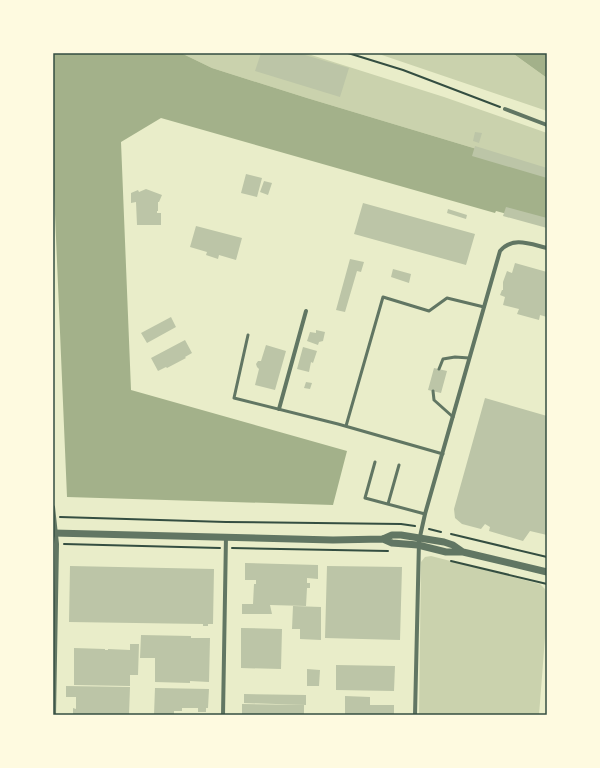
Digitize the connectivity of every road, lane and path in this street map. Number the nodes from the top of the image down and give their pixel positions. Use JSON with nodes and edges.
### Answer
{"nodes":[{"id":1,"x":348,"y":53,"type":"edge"},
{"id":2,"x":505,"y":109,"type":"joint"},
{"id":3,"x":547,"y":125,"type":"edge"},
{"id":4,"x":547,"y":248,"type":"edge"},
{"id":5,"x":484,"y":307,"type":"junction"},
{"id":6,"x":306,"y":311,"type":"dead end"},
{"id":7,"x":248,"y":335,"type":"dead end"},
{"id":8,"x":468,"y":358,"type":"junction"},
{"id":9,"x":439,"y":369,"type":"dead end"},
{"id":10,"x":433,"y":391,"type":"dead end"},
{"id":11,"x":279,"y":409,"type":"junction"},
{"id":12,"x":453,"y":417,"type":"junction"},
{"id":13,"x":346,"y":426,"type":"junction"},
{"id":14,"x":443,"y":454,"type":"junction"},
{"id":15,"x":375,"y":462,"type":"dead end"},
{"id":16,"x":399,"y":465,"type":"dead end"},
{"id":17,"x":388,"y":504,"type":"junction"},
{"id":18,"x":53,"y":507,"type":"edge"},
{"id":19,"x":425,"y":514,"type":"junction"},
{"id":20,"x":53,"y":517,"type":"edge"},
{"id":21,"x":421,"y":527,"type":"junction"},
{"id":22,"x":443,"y":532,"type":"dead end"},
{"id":23,"x":54,"y":533,"type":"edge"},
{"id":24,"x":451,"y":534,"type":"dead end"},
{"id":25,"x":226,"y":536,"type":"junction"},
{"id":26,"x":419,"y":537,"type":"junction"},
{"id":27,"x":383,"y":539,"type":"junction"},
{"id":28,"x":57,"y":544,"type":"junction"},
{"id":29,"x":418,"y":546,"type":"junction"},
{"id":30,"x":226,"y":548,"type":"junction"},
{"id":31,"x":395,"y":551,"type":"dead end"},
{"id":32,"x":463,"y":552,"type":"junction"},
{"id":33,"x":547,"y":557,"type":"edge"},
{"id":34,"x":449,"y":561,"type":"dead end"},
{"id":35,"x":547,"y":572,"type":"edge"},
{"id":36,"x":547,"y":584,"type":"edge"},
{"id":37,"x":54,"y":715,"type":"edge"},
{"id":38,"x":223,"y":715,"type":"edge"},
{"id":39,"x":415,"y":715,"type":"edge"}],
"edges":[{"from":1,"to":2,"type":"path"},
{"from":2,"to":3,"type":"street"},
{"from":4,"to":5,"type":"street"},
{"from":5,"to":8,"type":"street"},
{"from":5,"to":13,"type":"lane"},
{"from":6,"to":11,"type":"street"},
{"from":7,"to":11,"type":"lane"},
{"from":8,"to":9,"type":"lane"},
{"from":8,"to":12,"type":"street"},
{"from":10,"to":12,"type":"lane"},
{"from":11,"to":13,"type":"lane"},
{"from":12,"to":14,"type":"street"},
{"from":13,"to":14,"type":"lane"},
{"from":14,"to":19,"type":"street"},
{"from":15,"to":17,"type":"lane"},
{"from":16,"to":17,"type":"lane"},
{"from":17,"to":19,"type":"lane"},
{"from":18,"to":20,"type":"street"},
{"from":19,"to":21,"type":"street"},
{"from":20,"to":21,"type":"path"},
{"from":20,"to":23,"type":"street"},
{"from":21,"to":22,"type":"path"},
{"from":21,"to":26,"type":"street"},
{"from":23,"to":25,"type":"street"},
{"from":23,"to":28,"type":"street"},
{"from":24,"to":33,"type":"path"},
{"from":25,"to":27,"type":"street"},
{"from":25,"to":30,"type":"street"},
{"from":26,"to":27,"type":"street"},
{"from":26,"to":29,"type":"street"},
{"from":26,"to":32,"type":"street"},
{"from":27,"to":29,"type":"street"},
{"from":28,"to":30,"type":"path"},
{"from":28,"to":37,"type":"street"},
{"from":29,"to":32,"type":"street"},
{"from":29,"to":39,"type":"street"},
{"from":30,"to":31,"type":"path"},
{"from":30,"to":38,"type":"street"},
{"from":32,"to":35,"type":"street"},
{"from":34,"to":36,"type":"path"}]}
